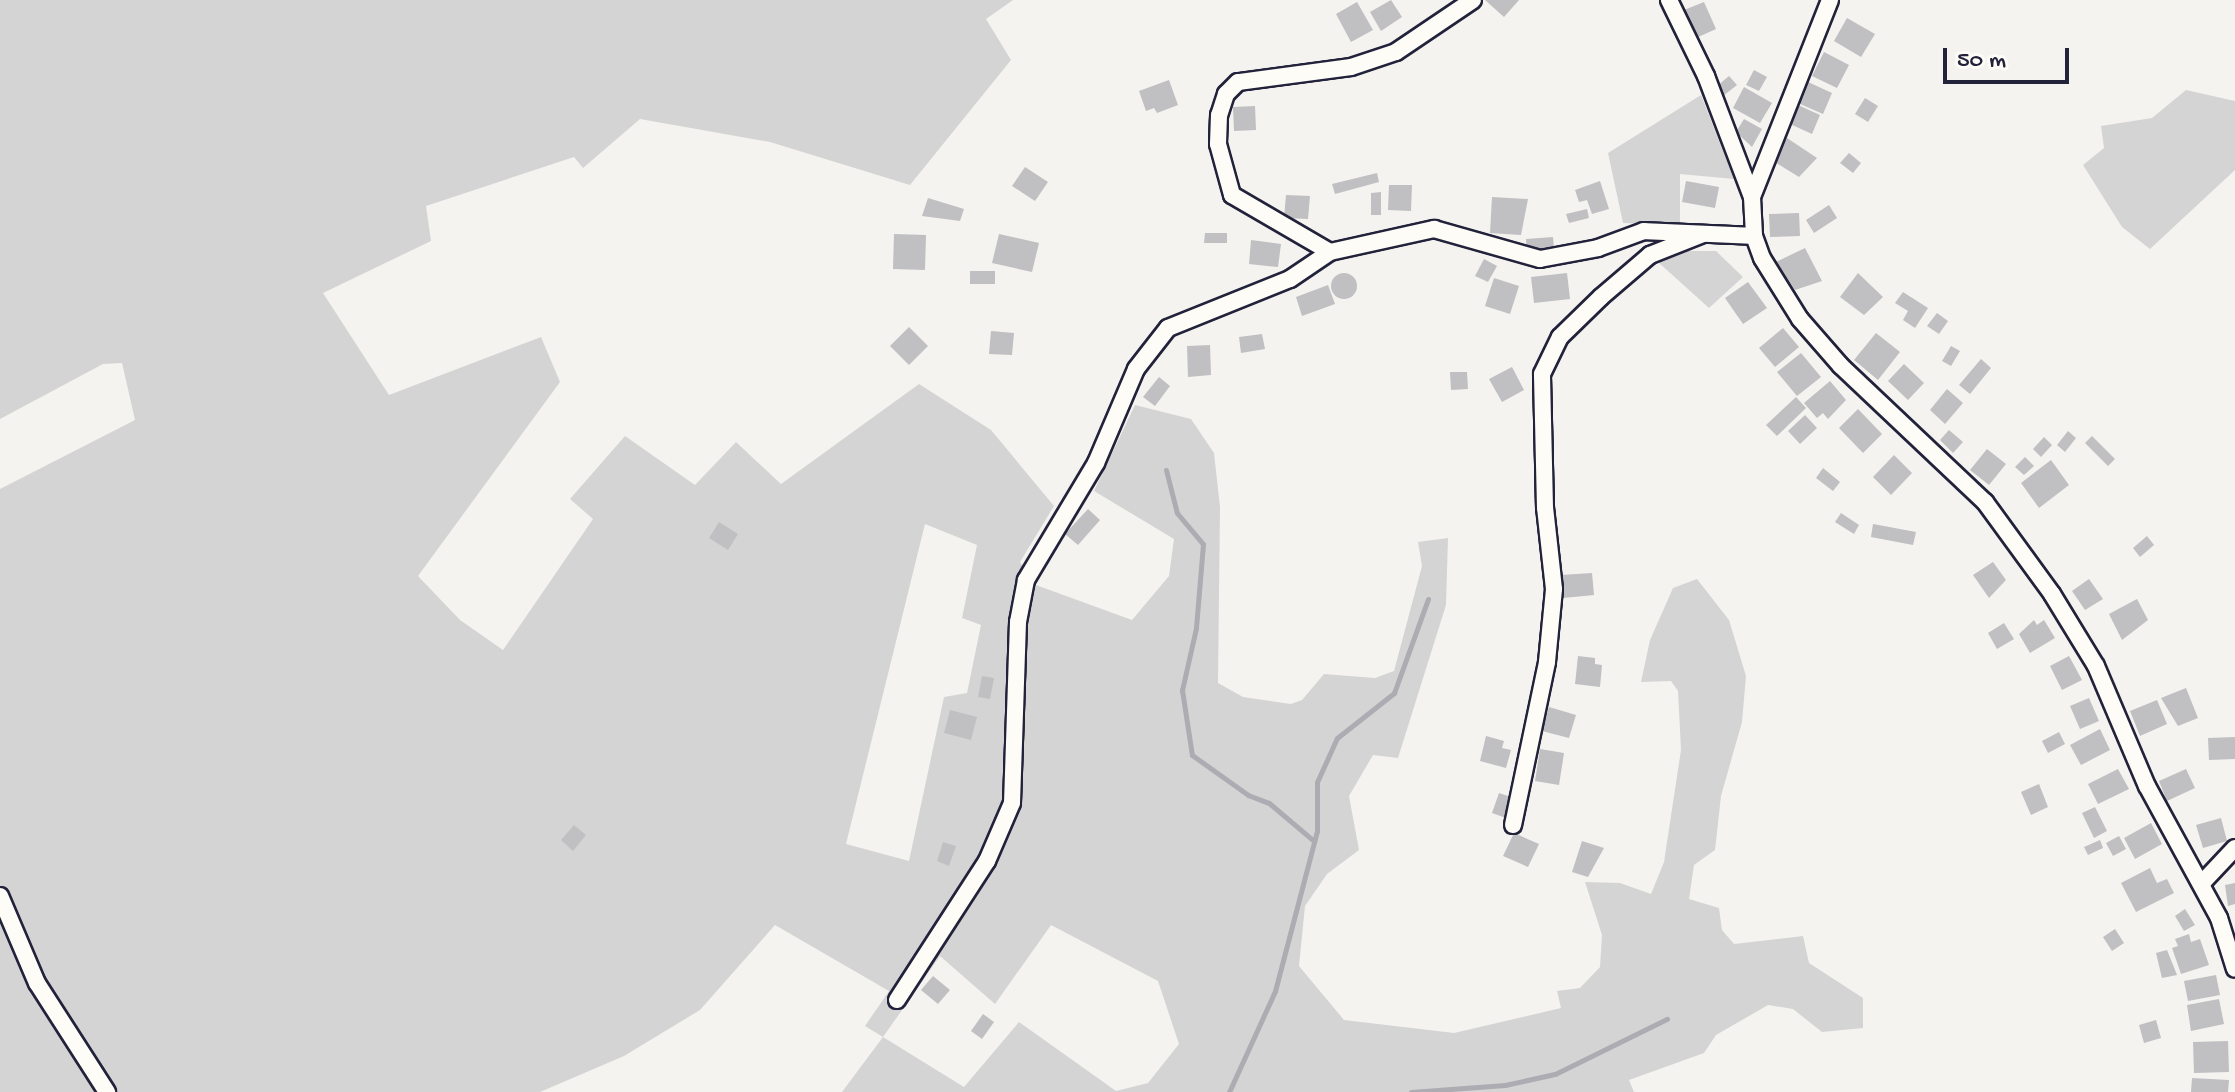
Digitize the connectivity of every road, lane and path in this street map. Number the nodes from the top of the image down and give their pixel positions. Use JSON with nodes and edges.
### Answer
{"nodes":[{"id":1,"x":1473,"y":0,"type":"edge"},
{"id":2,"x":1669,"y":0,"type":"edge"},
{"id":3,"x":1830,"y":0,"type":"edge"},
{"id":4,"x":1752,"y":197,"type":"junction"},
{"id":5,"x":1704,"y":233,"type":"junction"},
{"id":6,"x":1754,"y":236,"type":"junction"},
{"id":7,"x":1330,"y":252,"type":"junction"},
{"id":8,"x":1513,"y":825,"type":"dead end"},
{"id":9,"x":2235,"y":848,"type":"edge"},
{"id":10,"x":2202,"y":883,"type":"junction"},
{"id":11,"x":0,"y":896,"type":"edge"},
{"id":12,"x":2235,"y":969,"type":"edge"},
{"id":13,"x":897,"y":1000,"type":"dead end"},
{"id":14,"x":107,"y":1092,"type":"edge"}],
"edges":[{"from":1,"to":7,"type":"street"},
{"from":2,"to":4,"type":"street"},
{"from":3,"to":4,"type":"street"},
{"from":4,"to":6,"type":"street"},
{"from":5,"to":6,"type":"street"},
{"from":5,"to":7,"type":"street"},
{"from":5,"to":8,"type":"street"},
{"from":6,"to":10,"type":"street"},
{"from":7,"to":13,"type":"street"},
{"from":9,"to":10,"type":"street"},
{"from":10,"to":12,"type":"street"},
{"from":11,"to":14,"type":"street"}]}
